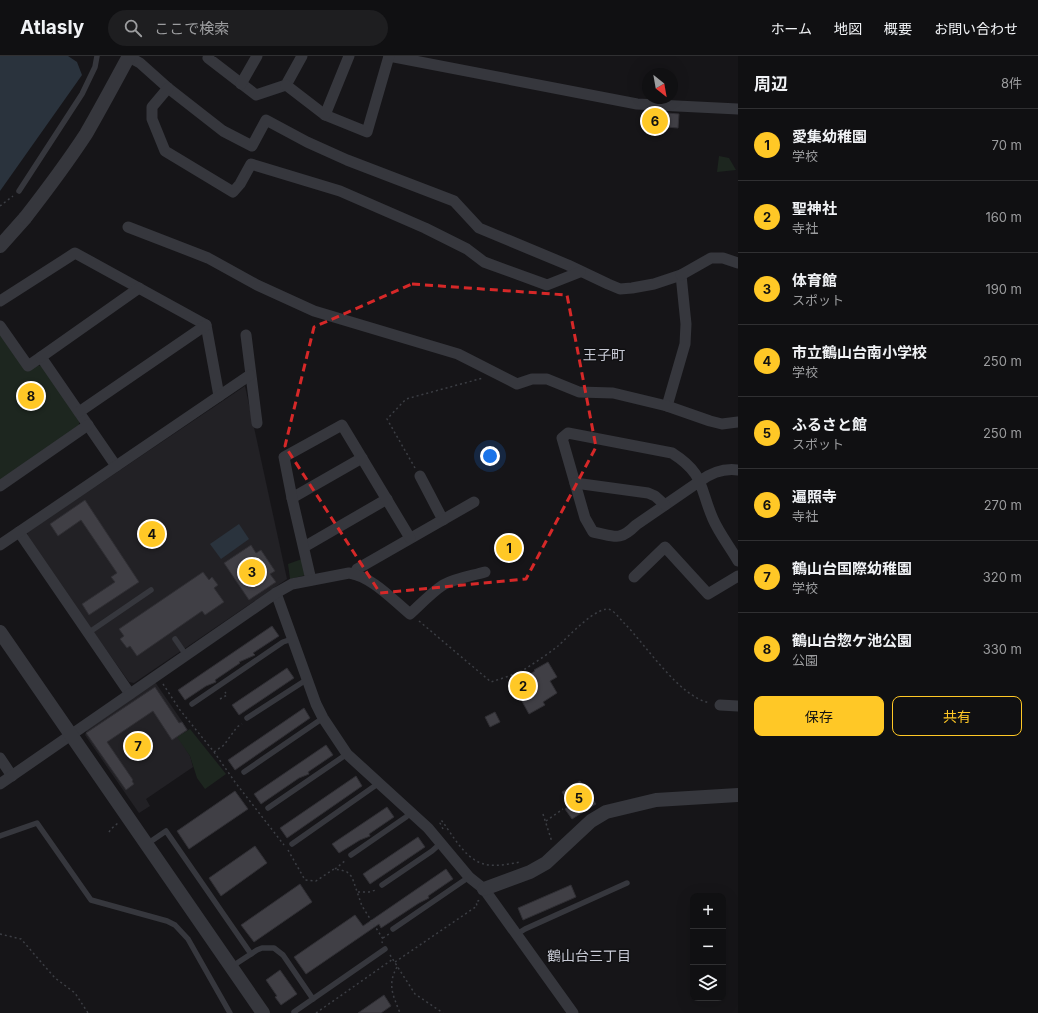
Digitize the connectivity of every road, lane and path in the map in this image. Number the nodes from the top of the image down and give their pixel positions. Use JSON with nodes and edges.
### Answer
{"nodes":[{"id":1,"x":97,"y":56,"type":"edge"},
{"id":2,"x":128,"y":56,"type":"edge"},
{"id":3,"x":210,"y":56,"type":"edge"},
{"id":4,"x":257,"y":56,"type":"edge"},
{"id":5,"x":302,"y":56,"type":"edge"},
{"id":6,"x":349,"y":56,"type":"edge"},
{"id":7,"x":389,"y":56,"type":"edge"},
{"id":8,"x":240,"y":84,"type":"junction"},
{"id":9,"x":286,"y":85,"type":"junction"},
{"id":10,"x":168,"y":88,"type":"junction"},
{"id":11,"x":738,"y":109,"type":"edge"},
{"id":12,"x":325,"y":115,"type":"junction"},
{"id":13,"x":18,"y":191,"type":"joint"},
{"id":14,"x":0,"y":206,"type":"edge"},
{"id":15,"x":128,"y":227,"type":"dead end"},
{"id":16,"x":0,"y":246,"type":"edge"},
{"id":17,"x":738,"y":262,"type":"edge"},
{"id":18,"x":580,"y":272,"type":"junction"},
{"id":19,"x":681,"y":275,"type":"junction"},
{"id":20,"x":138,"y":288,"type":"junction"},
{"id":21,"x":0,"y":301,"type":"edge"},
{"id":22,"x":206,"y":325,"type":"junction"},
{"id":23,"x":0,"y":326,"type":"edge"},
{"id":24,"x":246,"y":335,"type":"dead end"},
{"id":25,"x":41,"y":357,"type":"junction"},
{"id":26,"x":250,"y":375,"type":"junction"},
{"id":27,"x":486,"y":377,"type":"dead end"},
{"id":28,"x":219,"y":396,"type":"junction"},
{"id":29,"x":667,"y":406,"type":"junction"},
{"id":30,"x":79,"y":412,"type":"junction"},
{"id":31,"x":738,"y":422,"type":"edge"},
{"id":32,"x":257,"y":423,"type":"dead end"},
{"id":33,"x":88,"y":425,"type":"junction"},
{"id":34,"x":362,"y":458,"type":"junction"},
{"id":35,"x":116,"y":466,"type":"junction"},
{"id":36,"x":738,"y":470,"type":"edge"},
{"id":37,"x":420,"y":476,"type":"joint"},
{"id":38,"x":700,"y":481,"type":"junction"},
{"id":39,"x":575,"y":483,"type":"junction"},
{"id":40,"x":0,"y":486,"type":"edge"},
{"id":41,"x":292,"y":498,"type":"junction"},
{"id":42,"x":387,"y":500,"type":"junction"},
{"id":43,"x":474,"y":502,"type":"dead end"},
{"id":44,"x":665,"y":505,"type":"junction"},
{"id":45,"x":444,"y":520,"type":"junction"},
{"id":46,"x":19,"y":532,"type":"junction"},
{"id":47,"x":410,"y":538,"type":"junction"},
{"id":48,"x":0,"y":545,"type":"edge"},
{"id":49,"x":304,"y":547,"type":"junction"},
{"id":50,"x":738,"y":561,"type":"edge"},
{"id":51,"x":485,"y":572,"type":"dead end"},
{"id":52,"x":354,"y":574,"type":"junction"},
{"id":53,"x":738,"y":576,"type":"edge"},
{"id":54,"x":634,"y":578,"type":"dead end"},
{"id":55,"x":311,"y":580,"type":"junction"},
{"id":56,"x":151,"y":590,"type":"dead end"},
{"id":57,"x":276,"y":593,"type":"junction"},
{"id":58,"x":410,"y":614,"type":"junction"},
{"id":59,"x":0,"y":632,"type":"edge"},
{"id":60,"x":88,"y":633,"type":"junction"},
{"id":61,"x":175,"y":639,"type":"dead end"},
{"id":62,"x":292,"y":639,"type":"junction"},
{"id":63,"x":186,"y":655,"type":"junction"},
{"id":64,"x":161,"y":680,"type":"dead end"},
{"id":65,"x":306,"y":680,"type":"junction"},
{"id":66,"x":220,"y":685,"type":"junction"},
{"id":67,"x":130,"y":694,"type":"junction"},
{"id":68,"x":220,"y":699,"type":"dead end"},
{"id":69,"x":192,"y":704,"type":"dead end"},
{"id":70,"x":720,"y":705,"type":"joint"},
{"id":71,"x":738,"y":706,"type":"edge"},
{"id":72,"x":247,"y":718,"type":"joint"},
{"id":73,"x":323,"y":718,"type":"junction"},
{"id":74,"x":71,"y":735,"type":"junction"},
{"id":75,"x":214,"y":752,"type":"junction"},
{"id":76,"x":347,"y":754,"type":"junction"},
{"id":77,"x":0,"y":758,"type":"edge"},
{"id":78,"x":244,"y":772,"type":"dead end"},
{"id":79,"x":12,"y":776,"type":"junction"},
{"id":80,"x":379,"y":783,"type":"junction"},
{"id":81,"x":0,"y":784,"type":"edge"},
{"id":82,"x":738,"y":795,"type":"edge"},
{"id":83,"x":268,"y":808,"type":"dead end"},
{"id":84,"x":563,"y":809,"type":"dead end"},
{"id":85,"x":411,"y":812,"type":"junction"},
{"id":86,"x":543,"y":814,"type":"dead end"},
{"id":87,"x":546,"y":821,"type":"junction"},
{"id":88,"x":120,"y":822,"type":"dead end"},
{"id":89,"x":443,"y":829,"type":"dead end"},
{"id":90,"x":109,"y":832,"type":"dead end"},
{"id":91,"x":0,"y":836,"type":"edge"},
{"id":92,"x":441,"y":843,"type":"junction"},
{"id":93,"x":146,"y":844,"type":"junction"},
{"id":94,"x":292,"y":844,"type":"dead end"},
{"id":95,"x":556,"y":853,"type":"junction"},
{"id":96,"x":351,"y":854,"type":"joint"},
{"id":97,"x":520,"y":862,"type":"dead end"},
{"id":98,"x":334,"y":869,"type":"junction"},
{"id":99,"x":469,"y":877,"type":"junction"},
{"id":100,"x":627,"y":883,"type":"dead end"},
{"id":101,"x":382,"y":885,"type":"joint"},
{"id":102,"x":357,"y":892,"type":"junction"},
{"id":103,"x":484,"y":894,"type":"junction"},
{"id":104,"x":393,"y":930,"type":"dead end"},
{"id":105,"x":0,"y":934,"type":"edge"},
{"id":106,"x":517,"y":934,"type":"junction"},
{"id":107,"x":386,"y":949,"type":"junction"},
{"id":108,"x":251,"y":954,"type":"junction"},
{"id":109,"x":393,"y":959,"type":"junction"},
{"id":110,"x":395,"y":962,"type":"junction"},
{"id":111,"x":398,"y":966,"type":"junction"},
{"id":112,"x":231,"y":967,"type":"junction"},
{"id":113,"x":313,"y":999,"type":"junction"},
{"id":114,"x":88,"y":1013,"type":"edge"},
{"id":115,"x":230,"y":1013,"type":"edge"},
{"id":116,"x":263,"y":1013,"type":"edge"},
{"id":117,"x":295,"y":1013,"type":"edge"},
{"id":118,"x":316,"y":1013,"type":"edge"},
{"id":119,"x":400,"y":1013,"type":"edge"},
{"id":120,"x":443,"y":1013,"type":"edge"},
{"id":121,"x":573,"y":1013,"type":"edge"}],
"edges":[{"from":1,"to":13,"type":"lane"},
{"from":2,"to":10,"type":"street"},
{"from":2,"to":16,"type":"street","bridge":true},
{"from":3,"to":8,"type":"street"},
{"from":4,"to":8,"type":"street"},
{"from":5,"to":9,"type":"street"},
{"from":6,"to":12,"type":"street"},
{"from":7,"to":11,"type":"street"},
{"from":7,"to":12,"type":"street"},
{"from":8,"to":9,"type":"street"},
{"from":9,"to":12,"type":"street"},
{"from":10,"to":18,"type":"street"},
{"from":10,"to":18,"type":"street"},
{"from":13,"to":14,"type":"path"},
{"from":15,"to":29,"type":"street"},
{"from":17,"to":19,"type":"street"},
{"from":18,"to":19,"type":"street"},
{"from":19,"to":29,"type":"street"},
{"from":20,"to":21,"type":"street"},
{"from":20,"to":22,"type":"street"},
{"from":20,"to":25,"type":"street"},
{"from":22,"to":28,"type":"street"},
{"from":22,"to":30,"type":"street"},
{"from":23,"to":25,"type":"street"},
{"from":24,"to":26,"type":"street"},
{"from":25,"to":30,"type":"street"},
{"from":26,"to":28,"type":"street"},
{"from":26,"to":32,"type":"street"},
{"from":27,"to":37,"type":"path"},
{"from":28,"to":35,"type":"street"},
{"from":29,"to":31,"type":"street"},
{"from":30,"to":33,"type":"street"},
{"from":33,"to":35,"type":"street"},
{"from":33,"to":40,"type":"street"},
{"from":34,"to":41,"type":"street"},
{"from":34,"to":41,"type":"street"},
{"from":34,"to":42,"type":"street"},
{"from":35,"to":46,"type":"street"},
{"from":36,"to":38,"type":"street"},
{"from":37,"to":45,"type":"street"},
{"from":38,"to":39,"type":"street"},
{"from":38,"to":44,"type":"street"},
{"from":38,"to":50,"type":"street"},
{"from":39,"to":44,"type":"street"},
{"from":39,"to":44,"type":"street"},
{"from":41,"to":49,"type":"street"},
{"from":42,"to":47,"type":"street"},
{"from":42,"to":49,"type":"street"},
{"from":43,"to":45,"type":"street"},
{"from":45,"to":47,"type":"street"},
{"from":46,"to":48,"type":"street"},
{"from":46,"to":60,"type":"street"},
{"from":47,"to":52,"type":"street"},
{"from":49,"to":55,"type":"street"},
{"from":51,"to":58,"type":"street"},
{"from":52,"to":55,"type":"street"},
{"from":52,"to":58,"type":"street"},
{"from":53,"to":54,"type":"street"},
{"from":55,"to":57,"type":"street"},
{"from":56,"to":60,"type":"lane"},
{"from":57,"to":62,"type":"street"},
{"from":57,"to":63,"type":"street"},
{"from":58,"to":70,"type":"path"},
{"from":59,"to":74,"type":"street"},
{"from":60,"to":67,"type":"street"},
{"from":61,"to":63,"type":"lane"},
{"from":62,"to":65,"type":"street"},
{"from":62,"to":66,"type":"lane"},
{"from":63,"to":67,"type":"street"},
{"from":64,"to":75,"type":"path"},
{"from":65,"to":72,"type":"lane"},
{"from":65,"to":73,"type":"street"},
{"from":66,"to":68,"type":"path"},
{"from":66,"to":69,"type":"lane"},
{"from":67,"to":74,"type":"street"},
{"from":70,"to":71,"type":"street"},
{"from":72,"to":75,"type":"path"},
{"from":73,"to":76,"type":"street"},
{"from":73,"to":78,"type":"lane"},
{"from":74,"to":79,"type":"street"},
{"from":74,"to":93,"type":"street"},
{"from":75,"to":98,"type":"path"},
{"from":76,"to":80,"type":"street"},
{"from":76,"to":83,"type":"lane"},
{"from":77,"to":79,"type":"street"},
{"from":79,"to":81,"type":"street"},
{"from":80,"to":85,"type":"street"},
{"from":80,"to":94,"type":"lane"},
{"from":82,"to":95,"type":"street"},
{"from":84,"to":87,"type":"path"},
{"from":85,"to":92,"type":"street"},
{"from":85,"to":96,"type":"lane"},
{"from":86,"to":87,"type":"path"},
{"from":87,"to":95,"type":"path"},
{"from":88,"to":90,"type":"path"},
{"from":89,"to":97,"type":"path"},
{"from":91,"to":115,"type":"lane"},
{"from":92,"to":99,"type":"street"},
{"from":92,"to":101,"type":"lane"},
{"from":93,"to":108,"type":"lane"},
{"from":93,"to":112,"type":"street"},
{"from":95,"to":103,"type":"street"},
{"from":96,"to":98,"type":"path"},
{"from":98,"to":102,"type":"path"},
{"from":99,"to":103,"type":"street"},
{"from":99,"to":104,"type":"lane"},
{"from":100,"to":106,"type":"lane"},
{"from":101,"to":102,"type":"path"},
{"from":102,"to":107,"type":"path"},
{"from":103,"to":106,"type":"street"},
{"from":103,"to":110,"type":"path"},
{"from":105,"to":114,"type":"path"},
{"from":106,"to":121,"type":"street"},
{"from":107,"to":109,"type":"path"},
{"from":107,"to":113,"type":"lane"},
{"from":108,"to":112,"type":"lane"},
{"from":108,"to":113,"type":"lane"},
{"from":109,"to":110,"type":"path"},
{"from":109,"to":118,"type":"path"},
{"from":110,"to":111,"type":"path"},
{"from":111,"to":119,"type":"path"},
{"from":111,"to":120,"type":"path"},
{"from":112,"to":116,"type":"street"},
{"from":113,"to":117,"type":"lane"}]}
